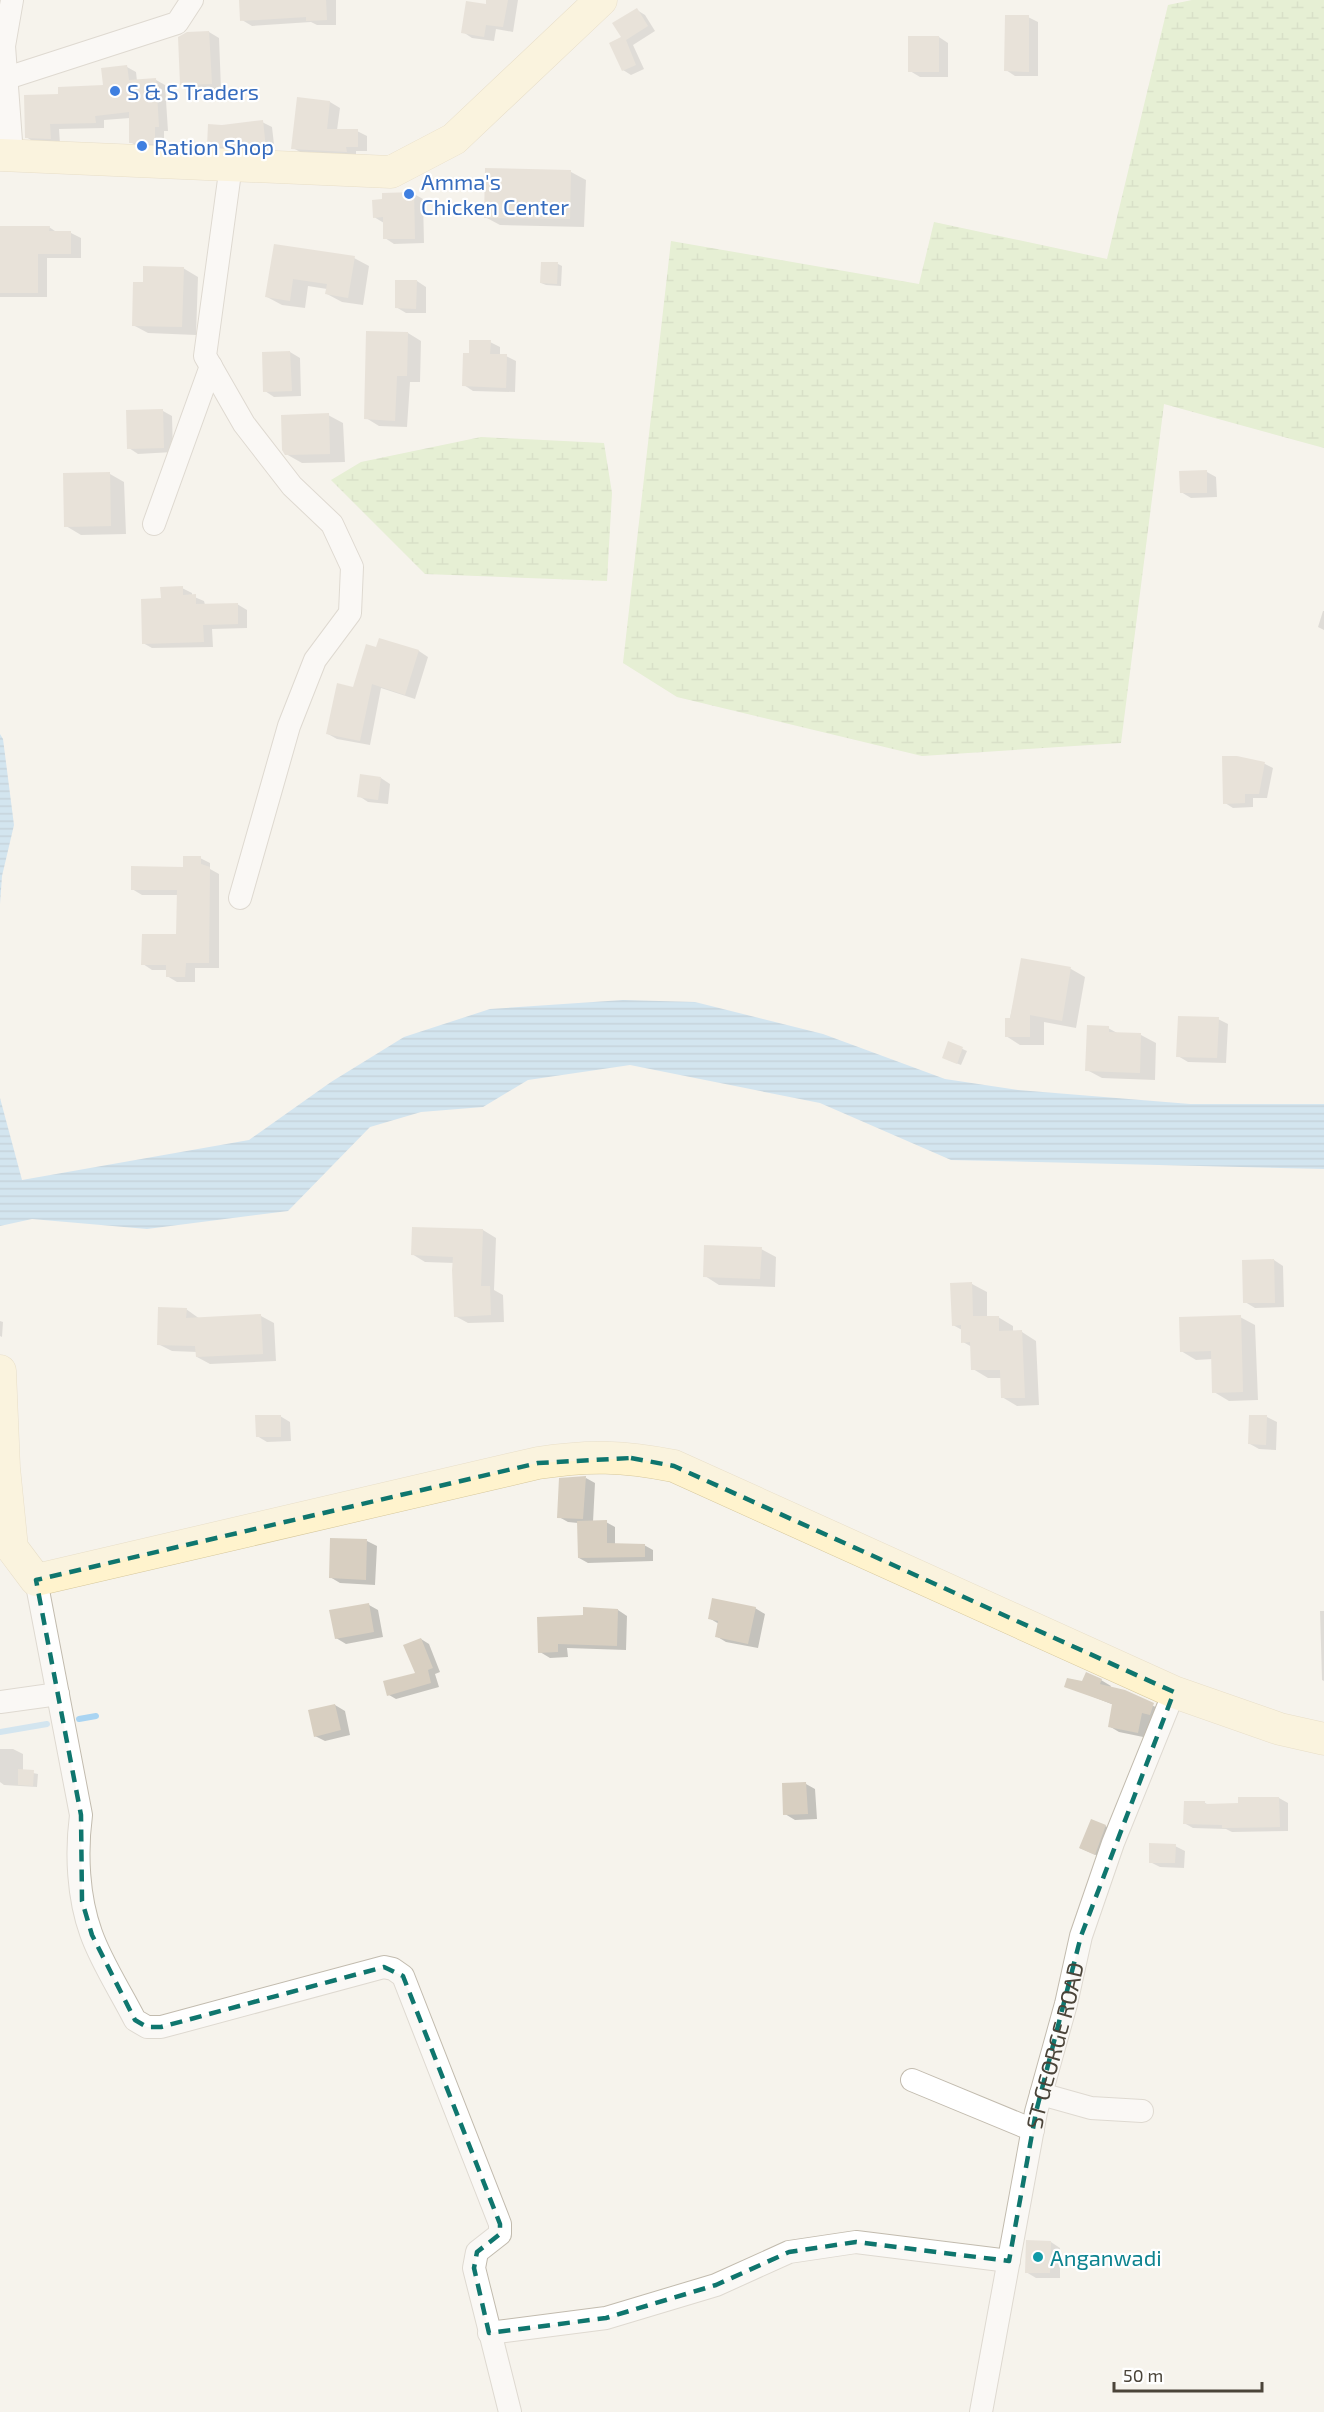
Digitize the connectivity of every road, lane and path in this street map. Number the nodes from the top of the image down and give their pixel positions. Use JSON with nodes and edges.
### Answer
{"nodes":[{"id":1,"x":12,"y":0,"type":"edge"},
{"id":2,"x":192,"y":0,"type":"edge"},
{"id":3,"x":602,"y":0,"type":"edge"},
{"id":4,"x":580,"y":12,"type":"edge"},
{"id":5,"x":7,"y":78,"type":"junction"},
{"id":6,"x":6,"y":155,"type":"edge"},
{"id":7,"x":231,"y":165,"type":"junction"},
{"id":8,"x":211,"y":366,"type":"junction"},
{"id":9,"x":154,"y":524,"type":"dead end"},
{"id":10,"x":240,"y":898,"type":"dead end"},
{"id":11,"x":0,"y":1371,"type":"edge"},
{"id":12,"x":36,"y":1580,"type":"junction"},
{"id":13,"x":1174,"y":1692,"type":"junction"},
{"id":14,"x":58,"y":1694,"type":"junction"},
{"id":15,"x":0,"y":1702,"type":"edge"},
{"id":16,"x":1324,"y":1739,"type":"edge"},
{"id":17,"x":912,"y":2080,"type":"dead end"},
{"id":18,"x":1041,"y":2094,"type":"junction"},
{"id":19,"x":1142,"y":2111,"type":"dead end"},
{"id":20,"x":1033,"y":2130,"type":"junction"},
{"id":21,"x":1009,"y":2261,"type":"junction"},
{"id":22,"x":489,"y":2333,"type":"junction"},
{"id":23,"x":510,"y":2412,"type":"edge"},
{"id":24,"x":981,"y":2412,"type":"edge"}],
"edges":[{"from":1,"to":5,"type":"street"},
{"from":2,"to":5,"type":"street"},
{"from":3,"to":4,"type":"main road"},
{"from":4,"to":7,"type":"main road"},
{"from":5,"to":6,"type":"street"},
{"from":6,"to":7,"type":"main road"},
{"from":7,"to":8,"type":"street"},
{"from":8,"to":9,"type":"street"},
{"from":8,"to":10,"type":"street"},
{"from":11,"to":12,"type":"main road"},
{"from":12,"to":13,"type":"main road"},
{"from":12,"to":14,"type":"street"},
{"from":13,"to":16,"type":"main road"},
{"from":13,"to":18,"type":"street","name":"ST GEORGE ROAD"},
{"from":14,"to":15,"type":"street"},
{"from":14,"to":22,"type":"street"},
{"from":17,"to":20,"type":"street"},
{"from":18,"to":19,"type":"street"},
{"from":18,"to":20,"type":"street","name":"ST GEORGE ROAD"},
{"from":20,"to":21,"type":"street","name":"ST GEORGE ROAD"},
{"from":21,"to":22,"type":"street"},
{"from":21,"to":24,"type":"street","name":"ST GEORGE ROAD"},
{"from":22,"to":23,"type":"street"}]}
